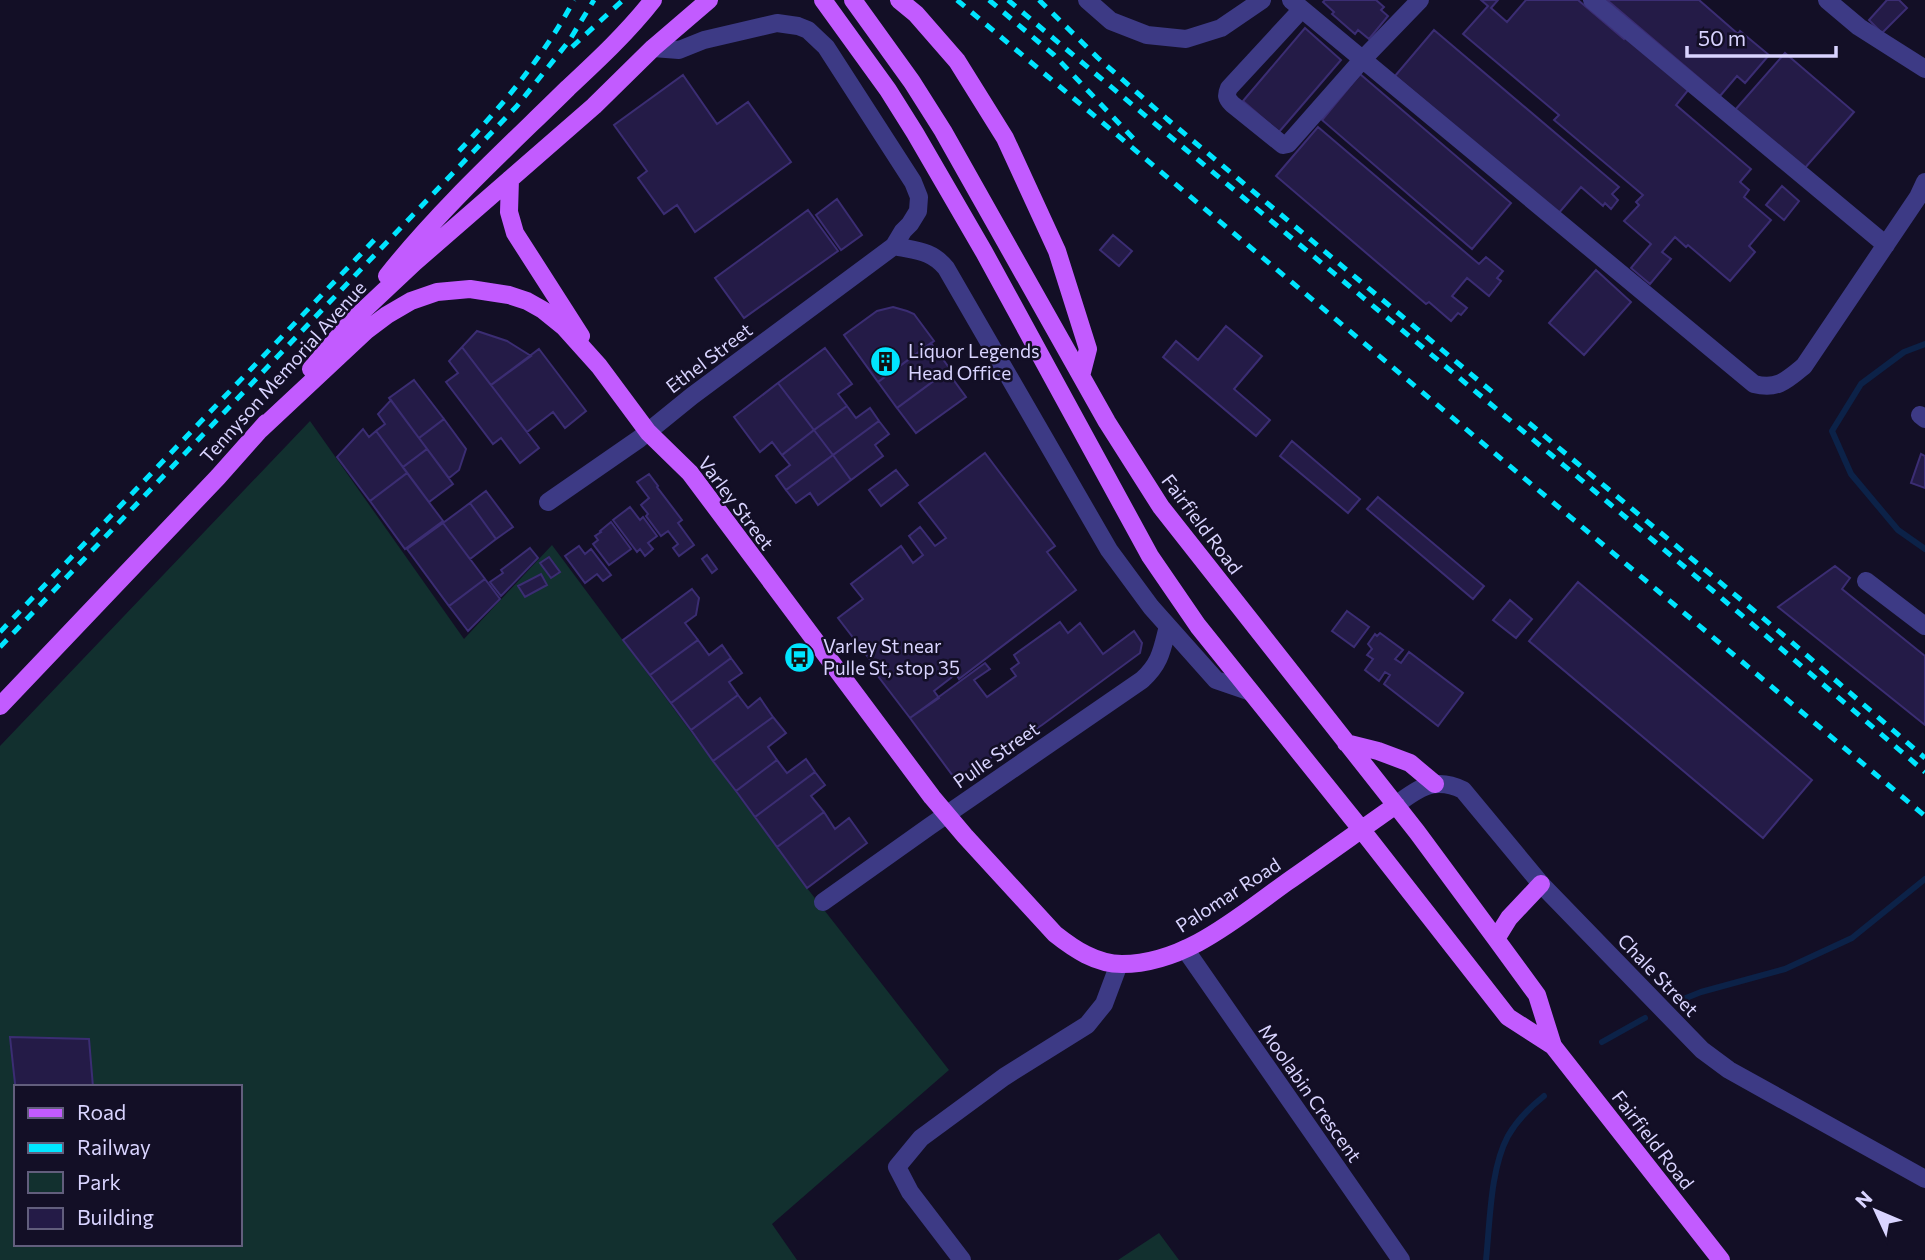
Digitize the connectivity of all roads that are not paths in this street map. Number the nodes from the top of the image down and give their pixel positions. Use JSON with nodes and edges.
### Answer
{"nodes":[{"id":1,"x":653,"y":0,"type":"edge"},
{"id":2,"x":709,"y":0,"type":"edge"},
{"id":3,"x":823,"y":0,"type":"edge"},
{"id":4,"x":853,"y":0,"type":"edge"},
{"id":5,"x":899,"y":0,"type":"edge"},
{"id":6,"x":1087,"y":0,"type":"edge"},
{"id":7,"x":1262,"y":0,"type":"edge"},
{"id":8,"x":1420,"y":0,"type":"edge"},
{"id":9,"x":1592,"y":0,"type":"edge"},
{"id":10,"x":1827,"y":0,"type":"edge"},
{"id":11,"x":1296,"y":4,"type":"edge"},
{"id":12,"x":653,"y":48,"type":"junction"},
{"id":13,"x":1362,"y":60,"type":"junction"},
{"id":14,"x":1925,"y":69,"type":"edge"},
{"id":15,"x":510,"y":179,"type":"junction"},
{"id":16,"x":1925,"y":182,"type":"edge"},
{"id":17,"x":1886,"y":245,"type":"junction"},
{"id":18,"x":894,"y":246,"type":"junction"},
{"id":19,"x":350,"y":323,"type":"junction"},
{"id":20,"x":599,"y":366,"type":"junction"},
{"id":21,"x":1081,"y":376,"type":"junction"},
{"id":22,"x":260,"y":430,"type":"junction"},
{"id":23,"x":648,"y":432,"type":"junction"},
{"id":24,"x":548,"y":502,"type":"dead end"},
{"id":25,"x":1866,"y":581,"type":"dead end"},
{"id":26,"x":1168,"y":626,"type":"junction"},
{"id":27,"x":1925,"y":626,"type":"edge"},
{"id":28,"x":1251,"y":692,"type":"junction"},
{"id":29,"x":0,"y":706,"type":"edge"},
{"id":30,"x":1346,"y":743,"type":"junction"},
{"id":31,"x":1435,"y":784,"type":"junction"},
{"id":32,"x":1396,"y":805,"type":"junction"},
{"id":33,"x":946,"y":815,"type":"junction"},
{"id":34,"x":1361,"y":830,"type":"junction"},
{"id":35,"x":1541,"y":884,"type":"junction"},
{"id":36,"x":823,"y":902,"type":"dead end"},
{"id":37,"x":1496,"y":939,"type":"junction"},
{"id":38,"x":1185,"y":949,"type":"junction"},
{"id":39,"x":1119,"y":964,"type":"junction"},
{"id":40,"x":1553,"y":1046,"type":"junction"},
{"id":41,"x":1922,"y":1172,"type":"edge"},
{"id":42,"x":962,"y":1260,"type":"edge"},
{"id":43,"x":1401,"y":1260,"type":"edge"},
{"id":44,"x":1721,"y":1260,"type":"edge"}],
"edges":[{"from":1,"to":19,"type":"main road"},
{"from":2,"to":12,"type":"main road","name":"Tennyson Memorial Avenue"},
{"from":3,"to":28,"type":"main road","name":"Fairfield Road"},
{"from":4,"to":21,"type":"main road","name":"Fairfield Road"},
{"from":5,"to":21,"type":"main road"},
{"from":6,"to":7,"type":"street"},
{"from":8,"to":13,"type":"street"},
{"from":9,"to":17,"type":"street"},
{"from":10,"to":14,"type":"street"},
{"from":11,"to":13,"type":"street"},
{"from":11,"to":13,"type":"street"},
{"from":12,"to":15,"type":"main road","name":"Tennyson Memorial Avenue"},
{"from":12,"to":18,"type":"street"},
{"from":13,"to":17,"type":"street"},
{"from":15,"to":19,"type":"main road","name":"Tennyson Memorial Avenue"},
{"from":15,"to":20,"type":"main road"},
{"from":16,"to":17,"type":"street"},
{"from":18,"to":23,"type":"street","name":"Ethel Street"},
{"from":18,"to":26,"type":"street"},
{"from":19,"to":22,"type":"main road","name":"Tennyson Memorial Avenue"},
{"from":20,"to":22,"type":"main road","name":"Varley Street"},
{"from":20,"to":23,"type":"main road","name":"Varley Street"},
{"from":21,"to":30,"type":"main road","name":"Fairfield Road"},
{"from":22,"to":29,"type":"main road","name":"Tennyson Memorial Avenue"},
{"from":23,"to":24,"type":"street","name":"Ethel Street"},
{"from":23,"to":33,"type":"main road","name":"Varley Street"},
{"from":25,"to":27,"type":"street"},
{"from":26,"to":28,"type":"street"},
{"from":26,"to":33,"type":"street","name":"Pulle Street"},
{"from":28,"to":34,"type":"main road","name":"Fairfield Road"},
{"from":30,"to":31,"type":"main road"},
{"from":30,"to":32,"type":"main road","name":"Fairfield Road"},
{"from":31,"to":32,"type":"street"},
{"from":31,"to":35,"type":"street","name":"Chale Street"},
{"from":32,"to":34,"type":"main road","name":"Palomar Road"},
{"from":32,"to":37,"type":"main road","name":"Fairfield Road"},
{"from":33,"to":36,"type":"street","name":"Pulle Street"},
{"from":33,"to":39,"type":"main road","name":"Varley Street"},
{"from":34,"to":38,"type":"main road","name":"Palomar Road"},
{"from":34,"to":40,"type":"main road","name":"Fairfield Road"},
{"from":35,"to":37,"type":"main road"},
{"from":35,"to":41,"type":"street","name":"Chale Street"},
{"from":37,"to":40,"type":"main road","name":"Fairfield Road"},
{"from":38,"to":39,"type":"main road","name":"Palomar Road"},
{"from":38,"to":43,"type":"street","name":"Moolabin Crescent"},
{"from":39,"to":42,"type":"street"},
{"from":40,"to":44,"type":"main road","name":"Fairfield Road"}]}
